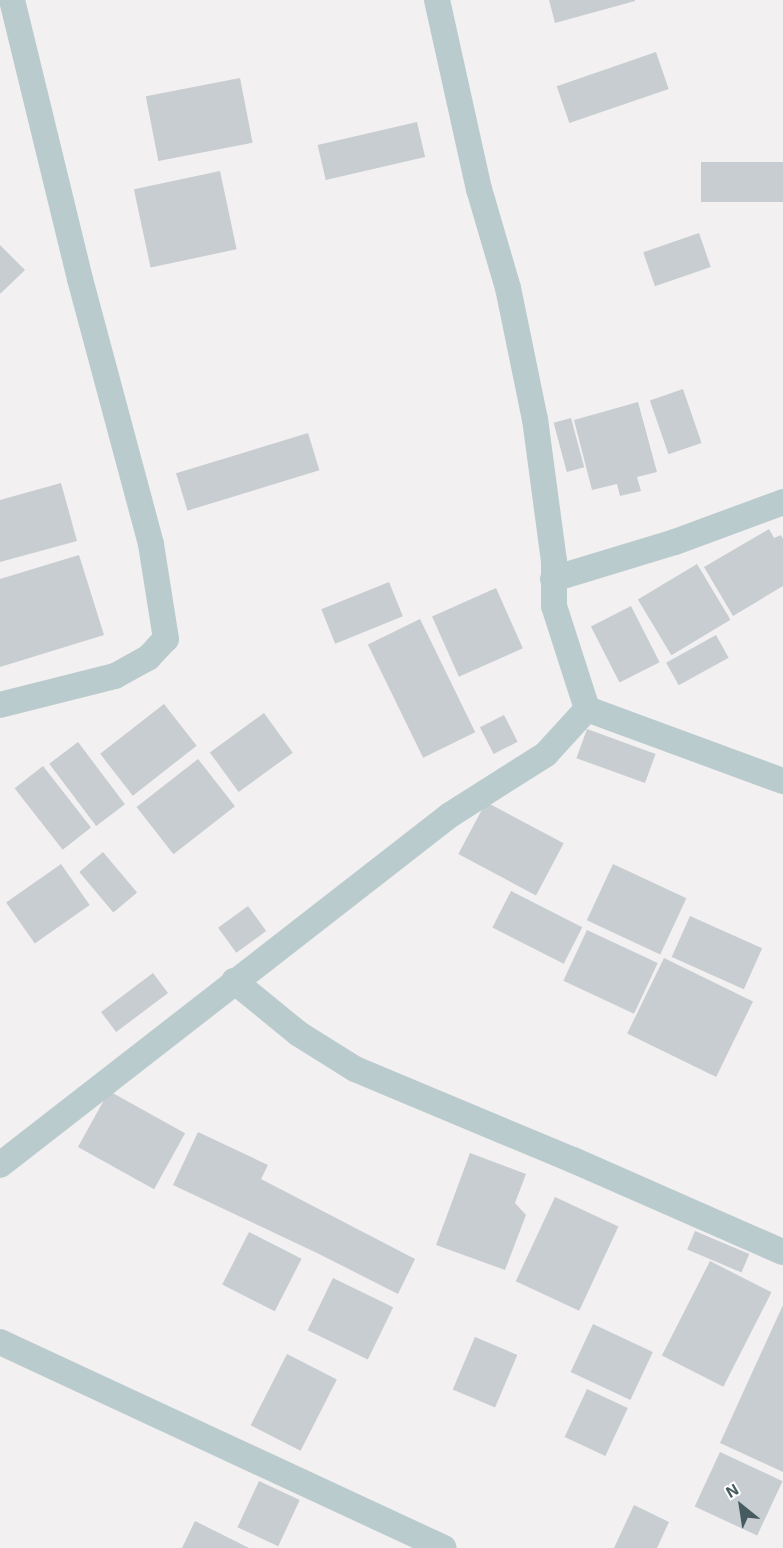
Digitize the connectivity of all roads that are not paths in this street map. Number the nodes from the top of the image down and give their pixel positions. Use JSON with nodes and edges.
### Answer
{"nodes":[{"id":1,"x":12,"y":0,"type":"edge"},
{"id":2,"x":436,"y":0,"type":"edge"},
{"id":3,"x":783,"y":502,"type":"edge"},
{"id":4,"x":553,"y":579,"type":"junction"},
{"id":5,"x":0,"y":705,"type":"edge"},
{"id":6,"x":587,"y":709,"type":"junction"},
{"id":7,"x":783,"y":781,"type":"edge"},
{"id":8,"x":234,"y":981,"type":"junction"},
{"id":9,"x":0,"y":1165,"type":"edge"},
{"id":10,"x":783,"y":1252,"type":"edge"},
{"id":11,"x":0,"y":1342,"type":"edge"},
{"id":12,"x":443,"y":1548,"type":"edge"}],
"edges":[{"from":1,"to":5,"type":"street"},
{"from":2,"to":4,"type":"street"},
{"from":3,"to":4,"type":"street"},
{"from":4,"to":6,"type":"street"},
{"from":6,"to":7,"type":"street"},
{"from":6,"to":8,"type":"street"},
{"from":8,"to":9,"type":"street"},
{"from":8,"to":10,"type":"street"},
{"from":11,"to":12,"type":"street"}]}
